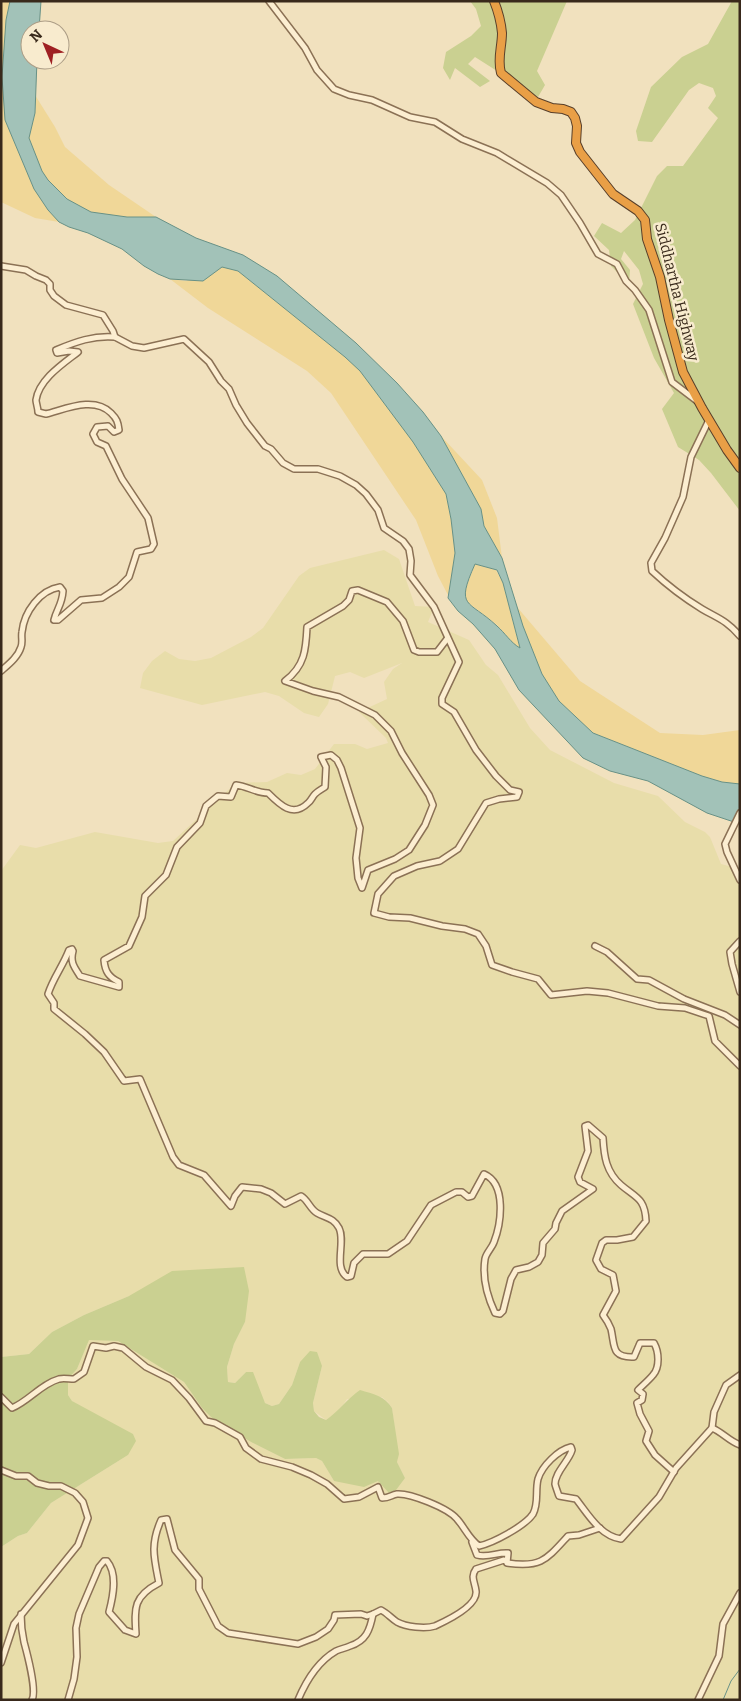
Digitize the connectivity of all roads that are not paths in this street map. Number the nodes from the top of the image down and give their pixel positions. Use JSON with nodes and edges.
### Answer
{"nodes":[{"id":1,"x":269,"y":1,"type":"edge"},
{"id":2,"x":494,"y":1,"type":"edge"},
{"id":3,"x":1,"y":266,"type":"edge"},
{"id":4,"x":115,"y":337,"type":"junction"},
{"id":5,"x":699,"y":402,"type":"junction"},
{"id":6,"x":709,"y":420,"type":"junction"},
{"id":7,"x":740,"y":468,"type":"edge"},
{"id":8,"x":740,"y":636,"type":"edge"},
{"id":9,"x":447,"y":638,"type":"junction"},
{"id":10,"x":1,"y":670,"type":"edge"},
{"id":11,"x":740,"y":813,"type":"edge"},
{"id":12,"x":740,"y":880,"type":"edge"},
{"id":13,"x":740,"y":941,"type":"edge"},
{"id":14,"x":595,"y":946,"type":"dead end"},
{"id":15,"x":740,"y":992,"type":"edge"},
{"id":16,"x":740,"y":1025,"type":"edge"},
{"id":17,"x":740,"y":1066,"type":"edge"},
{"id":18,"x":740,"y":1375,"type":"edge"},
{"id":19,"x":1,"y":1397,"type":"edge"},
{"id":20,"x":712,"y":1428,"type":"junction"},
{"id":21,"x":740,"y":1445,"type":"edge"},
{"id":22,"x":1,"y":1470,"type":"edge"},
{"id":23,"x":674,"y":1472,"type":"junction"},
{"id":24,"x":600,"y":1528,"type":"junction"},
{"id":25,"x":472,"y":1542,"type":"junction"},
{"id":26,"x":507,"y":1562,"type":"junction"},
{"id":27,"x":740,"y":1593,"type":"edge"},
{"id":28,"x":21,"y":1614,"type":"junction"},
{"id":29,"x":373,"y":1614,"type":"junction"},
{"id":30,"x":1,"y":1663,"type":"edge"},
{"id":31,"x":32,"y":1700,"type":"edge"},
{"id":32,"x":68,"y":1700,"type":"edge"},
{"id":33,"x":298,"y":1700,"type":"edge"},
{"id":34,"x":698,"y":1700,"type":"edge"}],
"edges":[{"from":1,"to":5,"type":"street"},
{"from":2,"to":5,"type":"highway","name":"Siddhartha Highway"},
{"from":3,"to":4,"type":"street"},
{"from":4,"to":9,"type":"street"},
{"from":4,"to":10,"type":"street"},
{"from":5,"to":6,"type":"highway","name":"Siddhartha Highway"},
{"from":6,"to":7,"type":"highway","name":"Siddhartha Highway"},
{"from":6,"to":8,"type":"street"},
{"from":9,"to":17,"type":"street"},
{"from":9,"to":23,"type":"street"},
{"from":11,"to":12,"type":"street"},
{"from":13,"to":15,"type":"street"},
{"from":14,"to":16,"type":"street"},
{"from":18,"to":20,"type":"street"},
{"from":19,"to":25,"type":"street"},
{"from":20,"to":21,"type":"street"},
{"from":20,"to":23,"type":"street"},
{"from":22,"to":28,"type":"street"},
{"from":23,"to":24,"type":"street"},
{"from":24,"to":25,"type":"street"},
{"from":24,"to":26,"type":"street"},
{"from":25,"to":26,"type":"street"},
{"from":26,"to":29,"type":"street"},
{"from":27,"to":34,"type":"street"},
{"from":28,"to":30,"type":"street"},
{"from":28,"to":31,"type":"street"},
{"from":29,"to":32,"type":"street"},
{"from":29,"to":33,"type":"street"}]}
